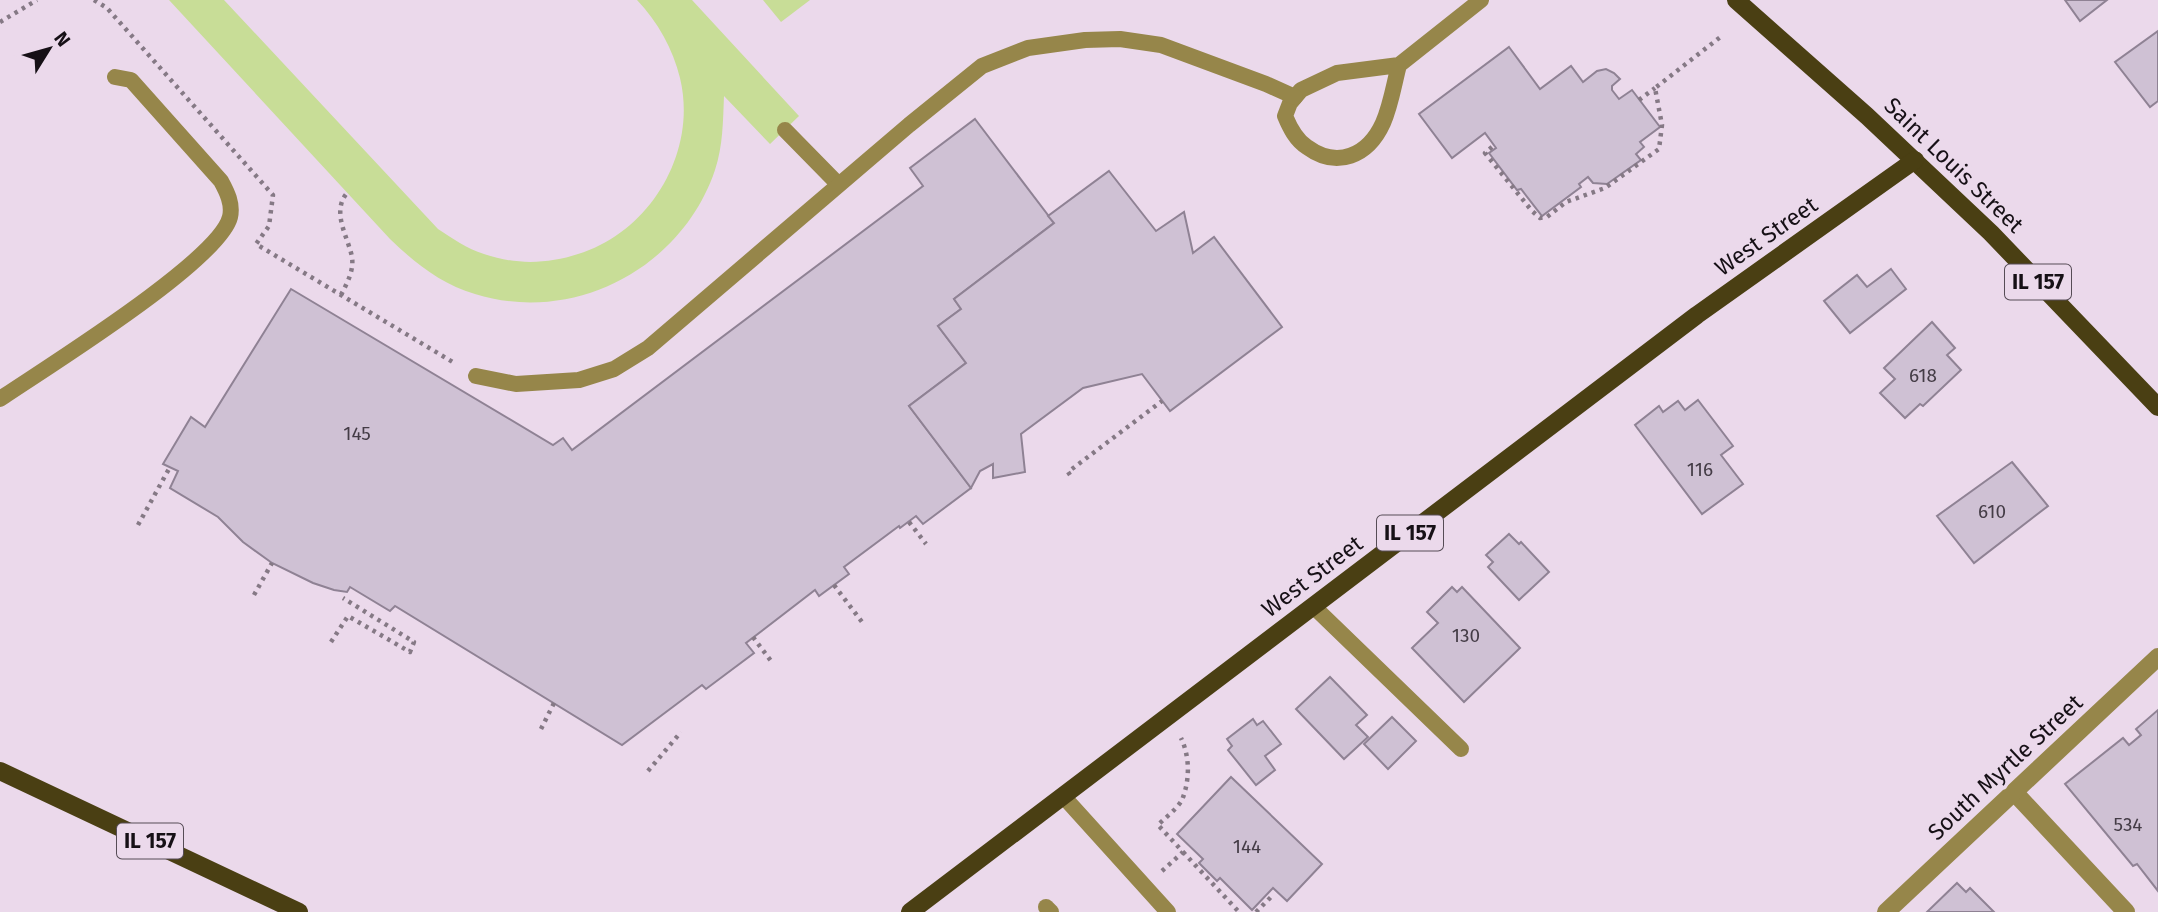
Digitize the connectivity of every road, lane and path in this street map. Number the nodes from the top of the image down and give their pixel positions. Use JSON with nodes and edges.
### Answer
{"nodes":[{"id":1,"x":37,"y":0,"type":"edge"},
{"id":2,"x":94,"y":0,"type":"edge"},
{"id":3,"x":1481,"y":0,"type":"edge"},
{"id":4,"x":1736,"y":0,"type":"edge"},
{"id":5,"x":0,"y":22,"type":"edge"},
{"id":6,"x":1723,"y":35,"type":"dead end"},
{"id":7,"x":1399,"y":65,"type":"junction"},
{"id":8,"x":115,"y":77,"type":"dead end"},
{"id":9,"x":1655,"y":88,"type":"junction"},
{"id":10,"x":1295,"y":97,"type":"junction"},
{"id":11,"x":1640,"y":100,"type":"dead end"},
{"id":12,"x":785,"y":130,"type":"dead end"},
{"id":13,"x":1492,"y":147,"type":"dead end"},
{"id":14,"x":1915,"y":160,"type":"junction"},
{"id":15,"x":838,"y":184,"type":"junction"},
{"id":16,"x":347,"y":193,"type":"dead end"},
{"id":17,"x":341,"y":295,"type":"junction"},
{"id":18,"x":476,"y":376,"type":"joint"},
{"id":19,"x":0,"y":399,"type":"edge"},
{"id":20,"x":1162,"y":401,"type":"dead end"},
{"id":21,"x":2158,"y":407,"type":"edge"},
{"id":22,"x":170,"y":467,"type":"dead end"},
{"id":23,"x":1070,"y":475,"type":"dead end"},
{"id":24,"x":909,"y":522,"type":"dead end"},
{"id":25,"x":138,"y":525,"type":"dead end"},
{"id":26,"x":926,"y":544,"type":"dead end"},
{"id":27,"x":272,"y":563,"type":"dead end"},
{"id":28,"x":834,"y":585,"type":"dead end"},
{"id":29,"x":254,"y":595,"type":"dead end"},
{"id":30,"x":343,"y":598,"type":"dead end"},
{"id":31,"x":1313,"y":606,"type":"junction"},
{"id":32,"x":862,"y":622,"type":"dead end"},
{"id":33,"x":753,"y":637,"type":"dead end"},
{"id":34,"x":331,"y":642,"type":"dead end"},
{"id":35,"x":2158,"y":657,"type":"edge"},
{"id":36,"x":771,"y":661,"type":"dead end"},
{"id":37,"x":554,"y":703,"type":"dead end"},
{"id":38,"x":541,"y":729,"type":"dead end"},
{"id":39,"x":681,"y":732,"type":"dead end"},
{"id":40,"x":1181,"y":738,"type":"dead end"},
{"id":41,"x":1461,"y":749,"type":"dead end"},
{"id":42,"x":0,"y":771,"type":"edge"},
{"id":43,"x":648,"y":771,"type":"dead end"},
{"id":44,"x":2014,"y":793,"type":"junction"},
{"id":45,"x":1063,"y":796,"type":"junction"},
{"id":46,"x":1183,"y":852,"type":"junction"},
{"id":47,"x":1158,"y":875,"type":"dead end"},
{"id":48,"x":1272,"y":896,"type":"dead end"},
{"id":49,"x":299,"y":912,"type":"edge"},
{"id":50,"x":910,"y":912,"type":"edge"},
{"id":51,"x":1168,"y":912,"type":"edge"},
{"id":52,"x":1239,"y":912,"type":"edge"},
{"id":53,"x":1256,"y":912,"type":"edge"},
{"id":54,"x":1886,"y":912,"type":"edge"},
{"id":55,"x":2126,"y":912,"type":"edge"}],
"edges":[{"from":1,"to":5,"type":"path"},
{"from":2,"to":17,"type":"path"},
{"from":3,"to":7,"type":"lane"},
{"from":4,"to":14,"type":"main road","name":"Saint Louis Street"},
{"from":6,"to":9,"type":"path"},
{"from":7,"to":10,"type":"lane"},
{"from":7,"to":10,"type":"lane"},
{"from":8,"to":19,"type":"lane"},
{"from":9,"to":11,"type":"path"},
{"from":9,"to":13,"type":"path"},
{"from":10,"to":15,"type":"lane"},
{"from":12,"to":15,"type":"lane"},
{"from":14,"to":21,"type":"main road","name":"Saint Louis Street","number":"IL 157"},
{"from":14,"to":31,"type":"main road","name":"West Street","number":"IL 157"},
{"from":15,"to":18,"type":"lane"},
{"from":16,"to":17,"type":"path"},
{"from":17,"to":18,"type":"path"},
{"from":20,"to":23,"type":"path"},
{"from":22,"to":25,"type":"path"},
{"from":24,"to":26,"type":"path"},
{"from":27,"to":29,"type":"path"},
{"from":28,"to":32,"type":"path"},
{"from":30,"to":34,"type":"path"},
{"from":31,"to":41,"type":"lane"},
{"from":31,"to":45,"type":"main road","name":"West Street","number":"IL 157"},
{"from":33,"to":36,"type":"path"},
{"from":35,"to":44,"type":"street","name":"South Myrtle Street"},
{"from":37,"to":38,"type":"path"},
{"from":39,"to":43,"type":"path"},
{"from":40,"to":46,"type":"path"},
{"from":42,"to":49,"type":"main road","number":"IL 157"},
{"from":44,"to":54,"type":"street","name":"South Myrtle Street"},
{"from":44,"to":55,"type":"street"},
{"from":45,"to":50,"type":"main road","name":"West Street","number":"IL 157"},
{"from":45,"to":51,"type":"lane"},
{"from":46,"to":47,"type":"path"},
{"from":46,"to":52,"type":"path"},
{"from":48,"to":53,"type":"path"}]}
